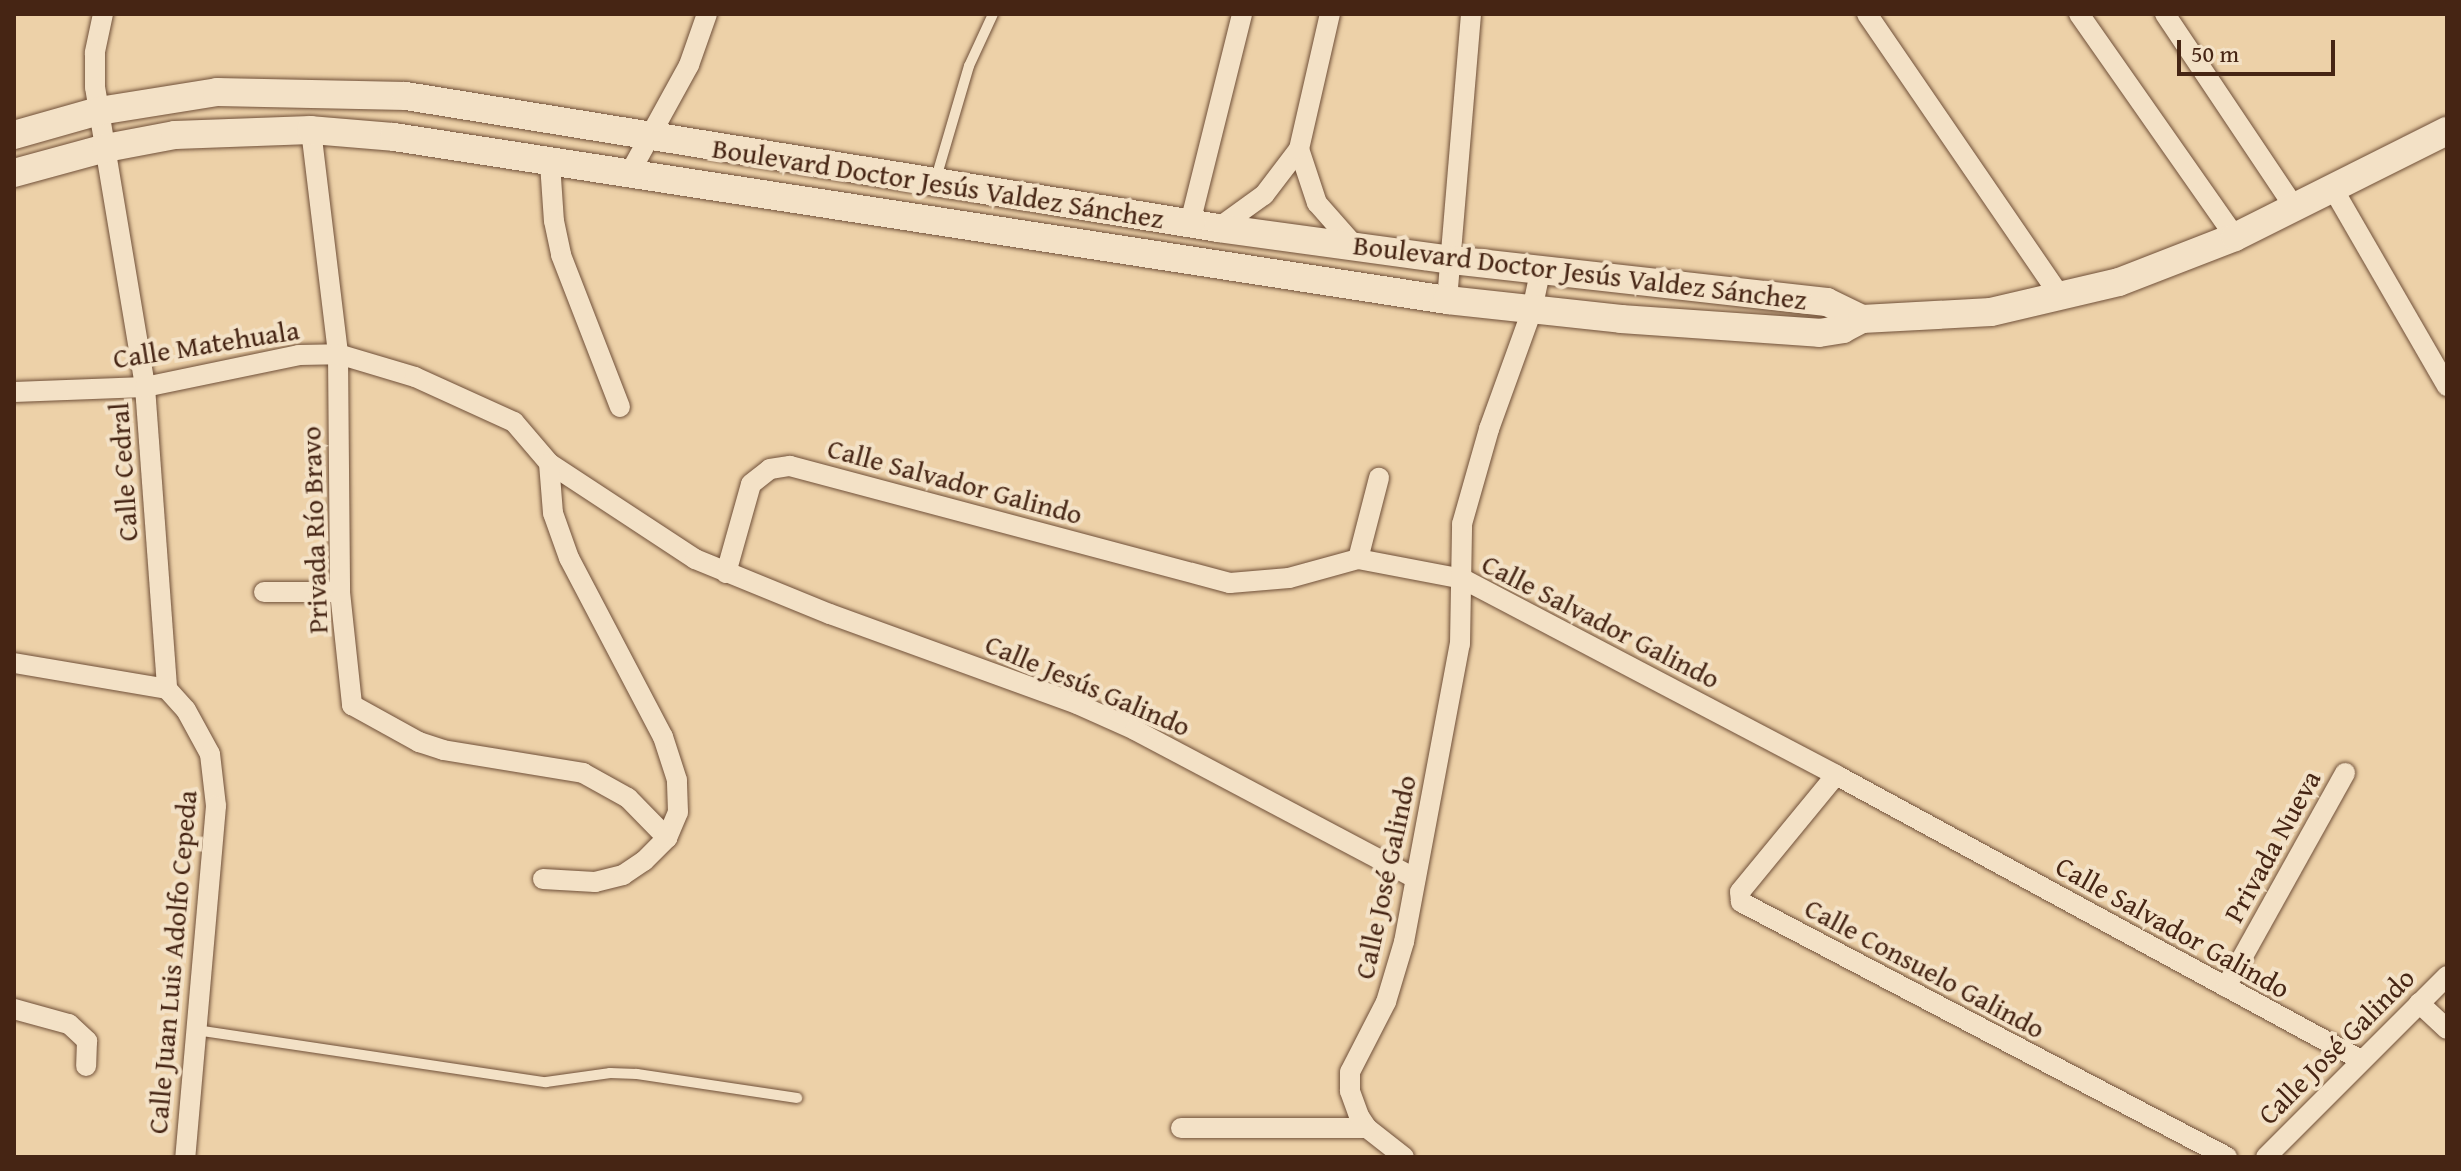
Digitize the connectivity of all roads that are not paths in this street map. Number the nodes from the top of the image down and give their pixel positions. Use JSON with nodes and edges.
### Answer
{"nodes":[{"id":1,"x":103,"y":14,"type":"edge"},
{"id":2,"x":707,"y":14,"type":"edge"},
{"id":3,"x":993,"y":14,"type":"edge"},
{"id":4,"x":1242,"y":14,"type":"edge"},
{"id":5,"x":1330,"y":14,"type":"edge"},
{"id":6,"x":1471,"y":14,"type":"edge"},
{"id":7,"x":1867,"y":14,"type":"edge"},
{"id":8,"x":2079,"y":14,"type":"edge"},
{"id":9,"x":2165,"y":14,"type":"edge"},
{"id":10,"x":99,"y":111,"type":"junction"},
{"id":11,"x":311,"y":130,"type":"junction"},
{"id":12,"x":2447,"y":131,"type":"edge"},
{"id":13,"x":14,"y":135,"type":"edge"},
{"id":14,"x":648,"y":138,"type":"junction"},
{"id":15,"x":106,"y":148,"type":"junction"},
{"id":16,"x":1299,"y":149,"type":"junction"},
{"id":17,"x":550,"y":163,"type":"junction"},
{"id":18,"x":14,"y":173,"type":"edge"},
{"id":19,"x":628,"y":176,"type":"junction"},
{"id":20,"x":935,"y":180,"type":"junction"},
{"id":21,"x":2332,"y":187,"type":"junction"},
{"id":22,"x":2293,"y":205,"type":"junction"},
{"id":23,"x":1204,"y":225,"type":"junction"},
{"id":24,"x":2235,"y":237,"type":"junction"},
{"id":25,"x":1354,"y":245,"type":"junction"},
{"id":26,"x":1452,"y":260,"type":"junction"},
{"id":27,"x":1540,"y":271,"type":"junction"},
{"id":28,"x":2061,"y":297,"type":"junction"},
{"id":29,"x":1447,"y":300,"type":"junction"},
{"id":30,"x":1532,"y":310,"type":"junction"},
{"id":31,"x":1862,"y":319,"type":"junction"},
{"id":32,"x":338,"y":354,"type":"junction"},
{"id":33,"x":2447,"y":386,"type":"edge"},
{"id":34,"x":145,"y":387,"type":"junction"},
{"id":35,"x":14,"y":392,"type":"edge"},
{"id":36,"x":620,"y":407,"type":"dead end"},
{"id":37,"x":549,"y":463,"type":"junction"},
{"id":38,"x":1379,"y":478,"type":"dead end"},
{"id":39,"x":1358,"y":559,"type":"junction"},
{"id":40,"x":726,"y":573,"type":"junction"},
{"id":41,"x":1463,"y":579,"type":"junction"},
{"id":42,"x":264,"y":592,"type":"dead end"},
{"id":43,"x":340,"y":592,"type":"junction"},
{"id":44,"x":14,"y":663,"type":"edge"},
{"id":45,"x":167,"y":689,"type":"junction"},
{"id":46,"x":2345,"y":773,"type":"dead end"},
{"id":47,"x":1836,"y":775,"type":"junction"},
{"id":48,"x":667,"y":838,"type":"junction"},
{"id":49,"x":1415,"y":878,"type":"junction"},
{"id":50,"x":543,"y":879,"type":"dead end"},
{"id":51,"x":2447,"y":976,"type":"edge"},
{"id":52,"x":2226,"y":987,"type":"junction"},
{"id":53,"x":2419,"y":1003,"type":"junction"},
{"id":54,"x":14,"y":1009,"type":"edge"},
{"id":55,"x":2447,"y":1029,"type":"edge"},
{"id":56,"x":196,"y":1030,"type":"junction"},
{"id":57,"x":2361,"y":1060,"type":"junction"},
{"id":58,"x":86,"y":1066,"type":"dead end"},
{"id":59,"x":797,"y":1098,"type":"dead end"},
{"id":60,"x":1181,"y":1128,"type":"dead end"},
{"id":61,"x":1367,"y":1128,"type":"junction"},
{"id":62,"x":185,"y":1157,"type":"edge"},
{"id":63,"x":1404,"y":1157,"type":"edge"},
{"id":64,"x":2227,"y":1157,"type":"edge"},
{"id":65,"x":2266,"y":1157,"type":"edge"}],
"edges":[{"from":1,"to":10,"type":"street","name":"Calle Cedral"},
{"from":2,"to":14,"type":"street"},
{"from":3,"to":20,"type":"lane"},
{"from":4,"to":23,"type":"street"},
{"from":5,"to":16,"type":"street"},
{"from":6,"to":26,"type":"street"},
{"from":7,"to":28,"type":"street"},
{"from":8,"to":24,"type":"street"},
{"from":9,"to":22,"type":"street"},
{"from":10,"to":13,"type":"main road","name":"Boulevard Doctor Jesús Valdez Sánchez"},
{"from":10,"to":14,"type":"main road","name":"Boulevard Doctor Jesús Valdez Sánchez"},
{"from":10,"to":15,"type":"street","name":"Calle Cedral"},
{"from":11,"to":15,"type":"main road","name":"Boulevard Doctor Jesús Valdez Sánchez"},
{"from":11,"to":17,"type":"main road","name":"Boulevard Doctor Jesús Valdez Sánchez"},
{"from":11,"to":32,"type":"street","name":"Privada Río Bravo"},
{"from":12,"to":21,"type":"main road","name":"Boulevard Doctor Jesús Valdez Sánchez"},
{"from":14,"to":19,"type":"street"},
{"from":14,"to":20,"type":"main road","name":"Boulevard Doctor Jesús Valdez Sánchez"},
{"from":15,"to":18,"type":"main road","name":"Boulevard Doctor Jesús Valdez Sánchez"},
{"from":15,"to":34,"type":"street","name":"Calle Cedral"},
{"from":16,"to":23,"type":"street"},
{"from":16,"to":25,"type":"street"},
{"from":17,"to":19,"type":"main road","name":"Boulevard Doctor Jesús Valdez Sánchez"},
{"from":17,"to":36,"type":"street"},
{"from":19,"to":29,"type":"main road","name":"Boulevard Doctor Jesús Valdez Sánchez"},
{"from":20,"to":23,"type":"main road","name":"Boulevard Doctor Jesús Valdez Sánchez"},
{"from":21,"to":22,"type":"main road","name":"Boulevard Doctor Jesús Valdez Sánchez"},
{"from":21,"to":33,"type":"street"},
{"from":22,"to":24,"type":"main road","name":"Boulevard Doctor Jesús Valdez Sánchez"},
{"from":23,"to":25,"type":"main road","name":"Boulevard Doctor Jesús Valdez Sánchez"},
{"from":24,"to":28,"type":"main road","name":"Boulevard Doctor Jesús Valdez Sánchez"},
{"from":25,"to":26,"type":"main road","name":"Boulevard Doctor Jesús Valdez Sánchez"},
{"from":26,"to":27,"type":"main road","name":"Boulevard Doctor Jesús Valdez Sánchez"},
{"from":26,"to":29,"type":"street"},
{"from":27,"to":30,"type":"street","name":"Calle José Galindo"},
{"from":27,"to":31,"type":"main road","name":"Boulevard Doctor Jesús Valdez Sánchez"},
{"from":28,"to":31,"type":"main road","name":"Boulevard Doctor Jesús Valdez Sánchez"},
{"from":29,"to":30,"type":"main road","name":"Boulevard Doctor Jesús Valdez Sánchez"},
{"from":30,"to":31,"type":"main road","name":"Boulevard Doctor Jesús Valdez Sánchez"},
{"from":30,"to":41,"type":"street","name":"Calle José Galindo"},
{"from":32,"to":34,"type":"street","name":"Calle Matehuala"},
{"from":32,"to":37,"type":"street","name":"Calle Matehuala"},
{"from":32,"to":43,"type":"street","name":"Privada Río Bravo"},
{"from":34,"to":35,"type":"street","name":"Calle Matehuala"},
{"from":34,"to":45,"type":"street","name":"Calle Cedral"},
{"from":37,"to":40,"type":"street","name":"Calle Matehuala"},
{"from":37,"to":48,"type":"street"},
{"from":38,"to":39,"type":"street"},
{"from":39,"to":40,"type":"street","name":"Calle Salvador Galindo"},
{"from":39,"to":41,"type":"street","name":"Calle Salvador Galindo"},
{"from":40,"to":49,"type":"street","name":"Calle Jesús Galindo"},
{"from":41,"to":47,"type":"street","name":"Calle Salvador Galindo"},
{"from":41,"to":49,"type":"street","name":"Calle José Galindo"},
{"from":42,"to":43,"type":"street"},
{"from":43,"to":48,"type":"street","name":"Privada Río Bravo"},
{"from":44,"to":45,"type":"street"},
{"from":45,"to":56,"type":"street","name":"Calle Juan Luis Adolfo Cepeda"},
{"from":46,"to":52,"type":"street","name":"Privada Nueva"},
{"from":47,"to":52,"type":"street","name":"Calle Salvador Galindo"},
{"from":47,"to":64,"type":"street","name":"Calle Consuelo Galindo"},
{"from":48,"to":50,"type":"street"},
{"from":49,"to":61,"type":"street","name":"Calle José Galindo"},
{"from":51,"to":53,"type":"street","name":"Calle José Galindo"},
{"from":52,"to":57,"type":"street","name":"Calle Salvador Galindo"},
{"from":53,"to":55,"type":"street"},
{"from":53,"to":57,"type":"street","name":"Calle José Galindo"},
{"from":54,"to":58,"type":"street"},
{"from":56,"to":59,"type":"lane"},
{"from":56,"to":62,"type":"street","name":"Calle Juan Luis Adolfo Cepeda"},
{"from":57,"to":65,"type":"street","name":"Calle José Galindo"},
{"from":60,"to":61,"type":"street"},
{"from":61,"to":63,"type":"street","name":"Calle José Galindo"}]}
